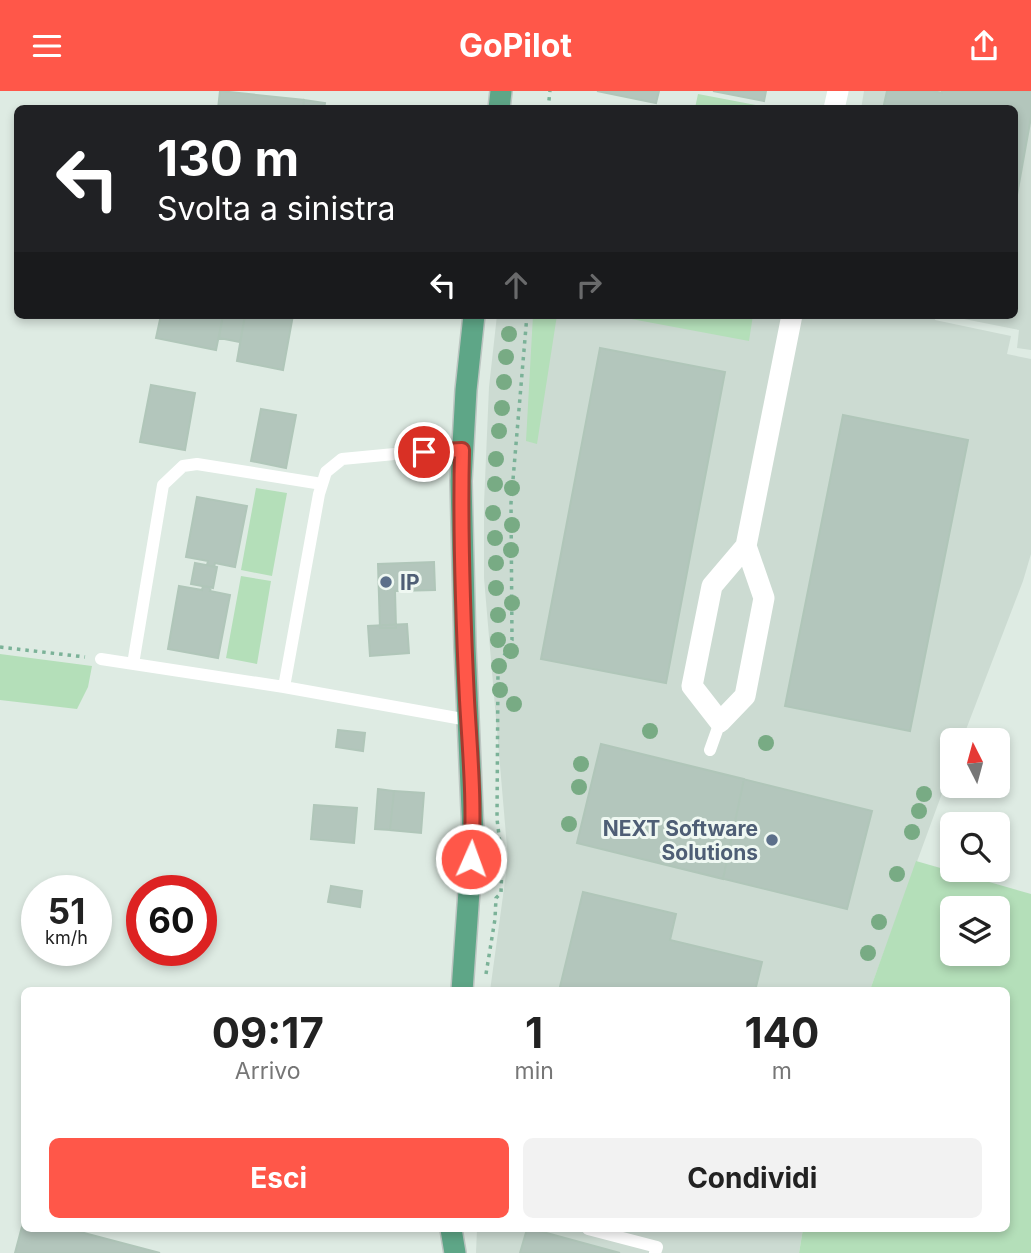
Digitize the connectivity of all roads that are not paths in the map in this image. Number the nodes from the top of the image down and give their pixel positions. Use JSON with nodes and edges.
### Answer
{"nodes":[{"id":1,"x":474,"y":319,"type":"edge"},
{"id":2,"x":791,"y":319,"type":"edge"},
{"id":3,"x":462,"y":450,"type":"junction"},
{"id":4,"x":322,"y":484,"type":"junction"},
{"id":5,"x":746,"y":546,"type":"junction"},
{"id":6,"x":102,"y":659,"type":"road end"},
{"id":7,"x":133,"y":664,"type":"junction"},
{"id":8,"x":284,"y":687,"type":"junction"},
{"id":9,"x":468,"y":720,"type":"junction"},
{"id":10,"x":720,"y":722,"type":"junction"},
{"id":11,"x":710,"y":750,"type":"dead end"},
{"id":12,"x":462,"y":987,"type":"edge"},
{"id":13,"x":450,"y":1232,"type":"edge"},
{"id":14,"x":451,"y":1232,"type":"edge"},
{"id":15,"x":600,"y":1232,"type":"edge"},
{"id":16,"x":448,"y":1253,"type":"edge"},
{"id":17,"x":455,"y":1253,"type":"edge"},
{"id":18,"x":655,"y":1253,"type":"edge"}],
"edges":[{"from":1,"to":3,"type":"main road"},
{"from":2,"to":5,"type":"street"},
{"from":3,"to":4,"type":"lane"},
{"from":3,"to":9,"type":"main road"},
{"from":4,"to":7,"type":"lane"},
{"from":4,"to":8,"type":"lane"},
{"from":5,"to":10,"type":"street"},
{"from":5,"to":10,"type":"street"},
{"from":6,"to":7,"type":"lane"},
{"from":7,"to":8,"type":"lane"},
{"from":8,"to":9,"type":"lane"},
{"from":9,"to":12,"type":"main road"},
{"from":10,"to":11,"type":"lane"},
{"from":13,"to":16,"type":"main road"},
{"from":14,"to":17,"type":"main road"},
{"from":15,"to":18,"type":"lane"}]}
